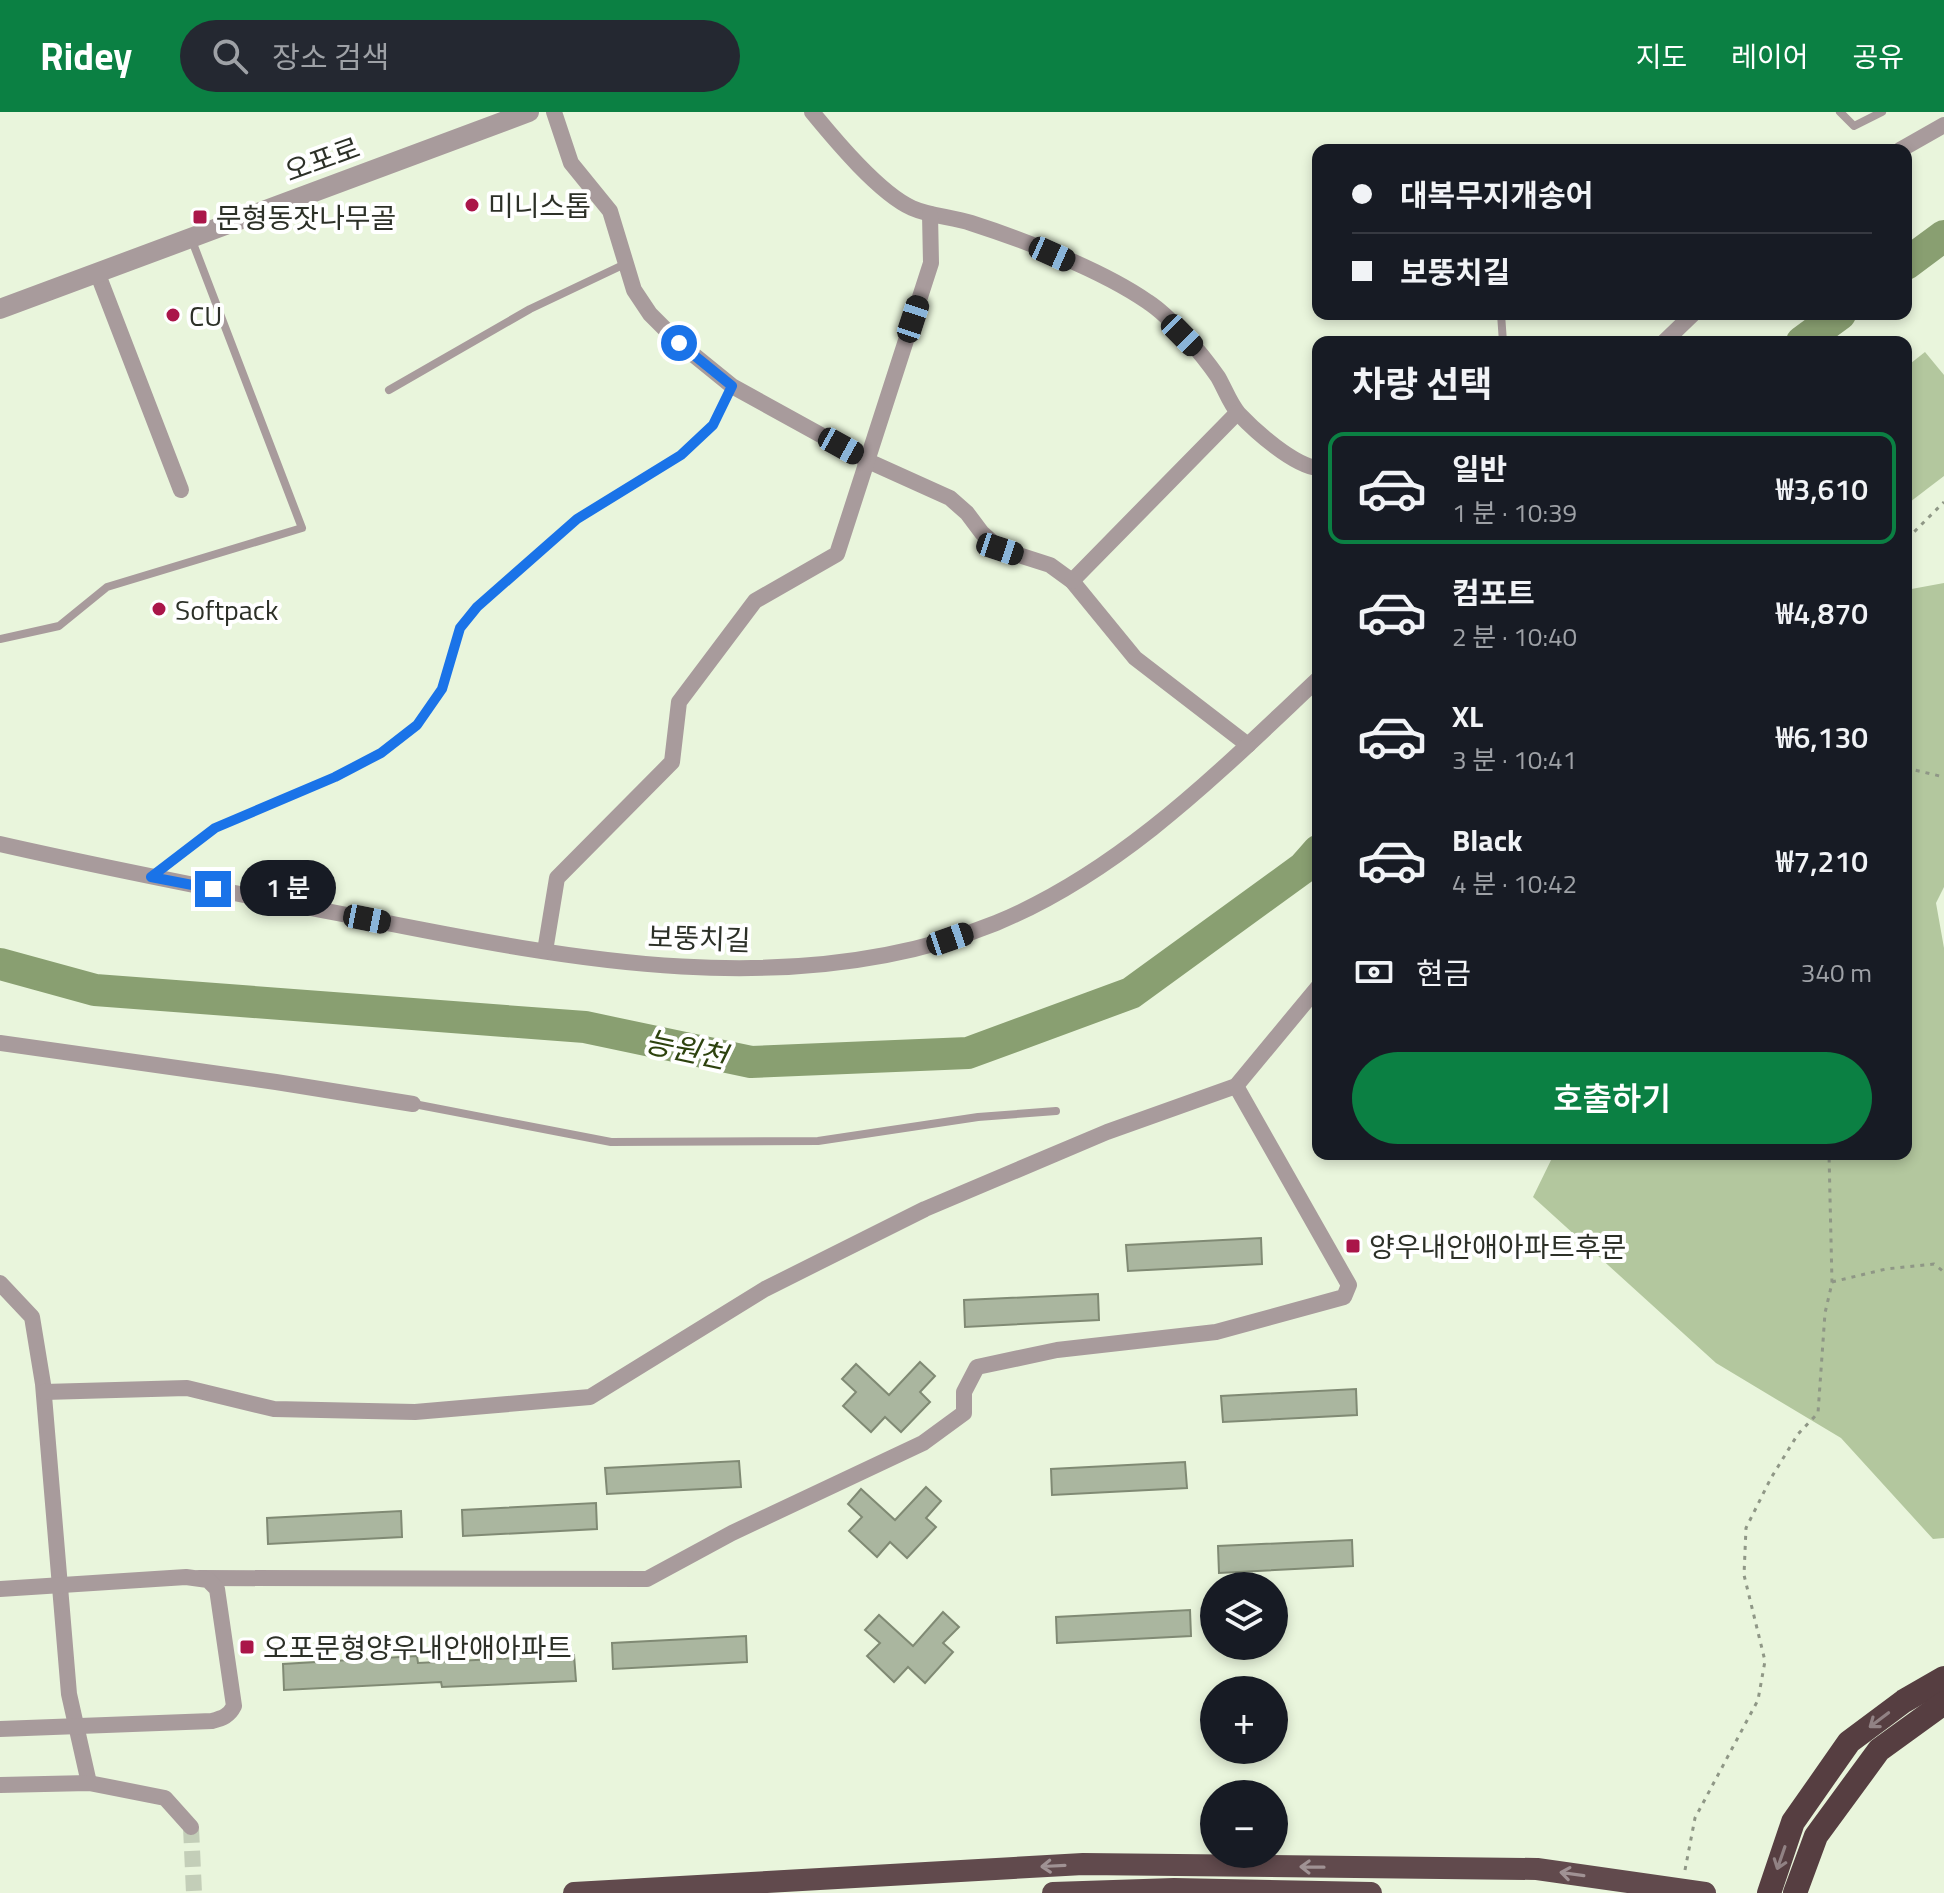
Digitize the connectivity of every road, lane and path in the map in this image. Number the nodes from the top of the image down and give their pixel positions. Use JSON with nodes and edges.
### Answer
{"nodes":[{"id":1,"x":554,"y":112,"type":"edge"},
{"id":2,"x":812,"y":112,"type":"edge"},
{"id":3,"x":1840,"y":112,"type":"edge"},
{"id":4,"x":1882,"y":112,"type":"edge"},
{"id":5,"x":523,"y":113,"type":"edge"},
{"id":6,"x":1944,"y":125,"type":"edge"},
{"id":7,"x":1911,"y":144,"type":"edge"},
{"id":8,"x":930,"y":214,"type":"junction"},
{"id":9,"x":190,"y":237,"type":"junction"},
{"id":10,"x":625,"y":264,"type":"junction"},
{"id":11,"x":97,"y":272,"type":"junction"},
{"id":12,"x":0,"y":309,"type":"edge"},
{"id":13,"x":1687,"y":320,"type":"edge"},
{"id":14,"x":1670,"y":336,"type":"edge"},
{"id":15,"x":732,"y":386,"type":"junction"},
{"id":16,"x":389,"y":390,"type":"dead end"},
{"id":17,"x":1237,"y":413,"type":"junction"},
{"id":18,"x":868,"y":461,"type":"junction"},
{"id":19,"x":1312,"y":466,"type":"edge"},
{"id":20,"x":181,"y":490,"type":"dead end"},
{"id":21,"x":1944,"y":502,"type":"edge"},
{"id":22,"x":1912,"y":534,"type":"edge"},
{"id":23,"x":1072,"y":581,"type":"junction"},
{"id":24,"x":0,"y":639,"type":"edge"},
{"id":25,"x":1312,"y":685,"type":"edge"},
{"id":26,"x":1248,"y":745,"type":"junction"},
{"id":27,"x":1912,"y":769,"type":"edge"},
{"id":28,"x":1944,"y":777,"type":"edge"},
{"id":29,"x":0,"y":844,"type":"edge"},
{"id":30,"x":151,"y":877,"type":"junction"},
{"id":31,"x":545,"y":951,"type":"junction"},
{"id":32,"x":1312,"y":994,"type":"edge"},
{"id":33,"x":0,"y":1043,"type":"edge"},
{"id":34,"x":1236,"y":1086,"type":"junction"},
{"id":35,"x":413,"y":1104,"type":"joint"},
{"id":36,"x":1056,"y":1111,"type":"dead end"},
{"id":37,"x":1829,"y":1160,"type":"edge"},
{"id":38,"x":1944,"y":1272,"type":"edge"},
{"id":39,"x":0,"y":1283,"type":"edge"},
{"id":40,"x":1832,"y":1283,"type":"junction"},
{"id":41,"x":44,"y":1392,"type":"junction"},
{"id":42,"x":199,"y":1578,"type":"junction"},
{"id":43,"x":58,"y":1583,"type":"junction"},
{"id":44,"x":0,"y":1589,"type":"edge"},
{"id":45,"x":1944,"y":1678,"type":"edge"},
{"id":46,"x":1944,"y":1703,"type":"edge"},
{"id":47,"x":75,"y":1727,"type":"junction"},
{"id":48,"x":0,"y":1729,"type":"edge"},
{"id":49,"x":89,"y":1783,"type":"junction"},
{"id":50,"x":0,"y":1785,"type":"edge"},
{"id":51,"x":191,"y":1827,"type":"tunnel mouth"},
{"id":52,"x":1684,"y":1878,"type":"dead end"},
{"id":53,"x":574,"y":1893,"type":"edge"},
{"id":54,"x":1053,"y":1893,"type":"edge"},
{"id":55,"x":1371,"y":1893,"type":"edge"},
{"id":56,"x":1705,"y":1893,"type":"edge"},
{"id":57,"x":1769,"y":1893,"type":"edge"},
{"id":58,"x":1795,"y":1893,"type":"edge"}],
"edges":[{"from":1,"to":10,"type":"street"},
{"from":2,"to":8,"type":"street"},
{"from":3,"to":4,"type":"lane"},
{"from":5,"to":9,"type":"street","name":"오포로"},
{"from":6,"to":7,"type":"street"},
{"from":8,"to":17,"type":"street"},
{"from":8,"to":18,"type":"street"},
{"from":9,"to":11,"type":"street","name":"오포로"},
{"from":9,"to":24,"type":"lane"},
{"from":10,"to":15,"type":"street"},
{"from":10,"to":16,"type":"lane"},
{"from":11,"to":12,"type":"street","name":"오포로"},
{"from":11,"to":20,"type":"street"},
{"from":13,"to":14,"type":"street"},
{"from":15,"to":18,"type":"street"},
{"from":15,"to":30,"type":"lane"},
{"from":17,"to":19,"type":"street"},
{"from":17,"to":23,"type":"street"},
{"from":18,"to":23,"type":"street"},
{"from":18,"to":31,"type":"street"},
{"from":21,"to":22,"type":"path"},
{"from":23,"to":26,"type":"street"},
{"from":25,"to":26,"type":"street","name":"보뚱치길"},
{"from":26,"to":31,"type":"street","name":"보뚱치길"},
{"from":27,"to":28,"type":"path"},
{"from":29,"to":30,"type":"street","name":"보뚱치길"},
{"from":30,"to":31,"type":"street","name":"보뚱치길"},
{"from":32,"to":34,"type":"street"},
{"from":33,"to":35,"type":"street"},
{"from":34,"to":41,"type":"street"},
{"from":34,"to":42,"type":"street"},
{"from":35,"to":36,"type":"lane"},
{"from":37,"to":40,"type":"path"},
{"from":38,"to":40,"type":"path"},
{"from":39,"to":41,"type":"street"},
{"from":40,"to":52,"type":"path"},
{"from":41,"to":43,"type":"street"},
{"from":42,"to":43,"type":"street"},
{"from":42,"to":47,"type":"street"},
{"from":43,"to":44,"type":"street"},
{"from":43,"to":47,"type":"street"},
{"from":45,"to":57,"type":"highway","one_way":true},
{"from":46,"to":58,"type":"highway"},
{"from":47,"to":48,"type":"street"},
{"from":47,"to":49,"type":"street"},
{"from":49,"to":50,"type":"street"},
{"from":49,"to":51,"type":"street"},
{"from":56,"to":53,"type":"highway","one_way":true},
{"from":54,"to":55,"type":"highway"}]}
